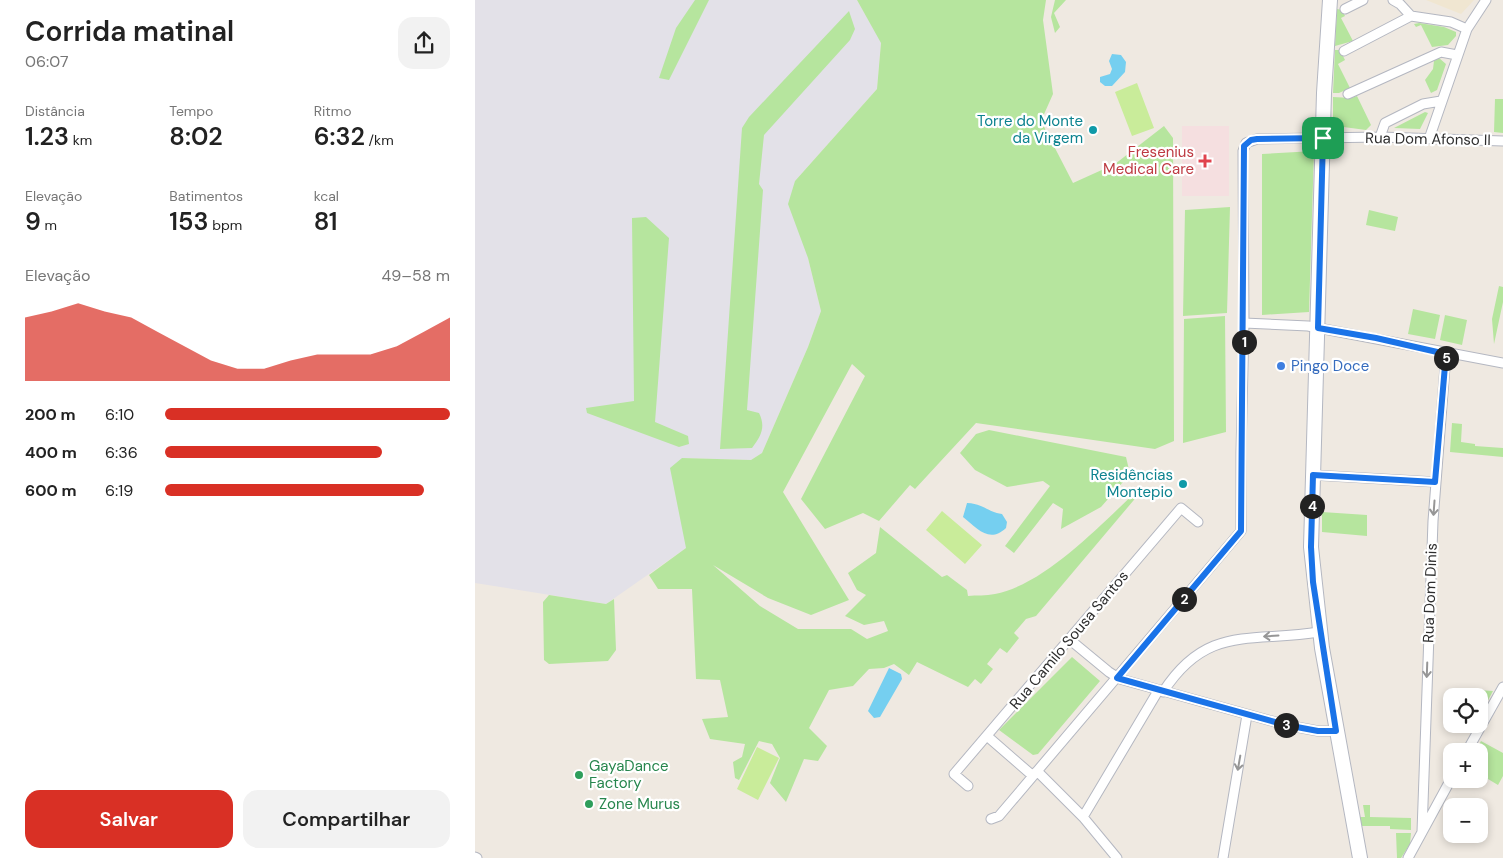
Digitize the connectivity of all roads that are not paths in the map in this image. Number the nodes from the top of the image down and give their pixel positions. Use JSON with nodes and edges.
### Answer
{"nodes":[{"id":1,"x":1330,"y":0,"type":"edge"},
{"id":2,"x":1363,"y":0,"type":"edge"},
{"id":3,"x":1393,"y":0,"type":"edge"},
{"id":4,"x":1486,"y":0,"type":"edge"},
{"id":5,"x":1345,"y":9,"type":"dead end"},
{"id":6,"x":1411,"y":16,"type":"junction"},
{"id":7,"x":1467,"y":29,"type":"junction"},
{"id":8,"x":1344,"y":51,"type":"dead end"},
{"id":9,"x":1457,"y":55,"type":"junction"},
{"id":10,"x":1348,"y":94,"type":"dead end"},
{"id":11,"x":1441,"y":101,"type":"junction"},
{"id":12,"x":1323,"y":138,"type":"junction"},
{"id":13,"x":1380,"y":138,"type":"junction"},
{"id":14,"x":1429,"y":139,"type":"junction"},
{"id":15,"x":1503,"y":141,"type":"edge"},
{"id":16,"x":1244,"y":323,"type":"junction"},
{"id":17,"x":1318,"y":328,"type":"junction"},
{"id":18,"x":1446,"y":354,"type":"junction"},
{"id":19,"x":1503,"y":364,"type":"edge"},
{"id":20,"x":1313,"y":475,"type":"junction"},
{"id":21,"x":1435,"y":482,"type":"junction"},
{"id":22,"x":1198,"y":522,"type":"dead end"},
{"id":23,"x":1319,"y":632,"type":"junction"},
{"id":24,"x":1069,"y":639,"type":"junction"},
{"id":25,"x":1117,"y":678,"type":"junction"},
{"id":26,"x":1503,"y":687,"type":"edge"},
{"id":27,"x":1160,"y":691,"type":"junction"},
{"id":28,"x":1247,"y":715,"type":"junction"},
{"id":29,"x":1336,"y":731,"type":"junction"},
{"id":30,"x":987,"y":736,"type":"junction"},
{"id":31,"x":1472,"y":743,"type":"edge"},
{"id":32,"x":1035,"y":773,"type":"junction"},
{"id":33,"x":968,"y":786,"type":"dead end"},
{"id":34,"x":1446,"y":788,"type":"edge"},
{"id":35,"x":1083,"y":817,"type":"junction"},
{"id":36,"x":991,"y":818,"type":"dead end"},
{"id":37,"x":1422,"y":832,"type":"junction"},
{"id":38,"x":1117,"y":858,"type":"edge"},
{"id":39,"x":1223,"y":858,"type":"edge"},
{"id":40,"x":1360,"y":858,"type":"edge"},
{"id":41,"x":1408,"y":858,"type":"edge"}],
"edges":[{"from":1,"to":12,"type":"main road"},
{"from":2,"to":5,"type":"street"},
{"from":3,"to":6,"type":"street"},
{"from":4,"to":7,"type":"street"},
{"from":6,"to":7,"type":"street"},
{"from":6,"to":8,"type":"street"},
{"from":7,"to":9,"type":"street"},
{"from":9,"to":10,"type":"street"},
{"from":9,"to":11,"type":"street"},
{"from":11,"to":13,"type":"street"},
{"from":11,"to":14,"type":"street"},
{"from":12,"to":13,"type":"street","name":"Rua Dom Afonso II"},
{"from":12,"to":16,"type":"street","name":"Rua Dom Afonso II"},
{"from":12,"to":17,"type":"main road"},
{"from":13,"to":14,"type":"street","name":"Rua Dom Afonso II"},
{"from":14,"to":15,"type":"street","name":"Rua Dom Afonso II"},
{"from":16,"to":17,"type":"street"},
{"from":16,"to":25,"type":"street"},
{"from":17,"to":18,"type":"street"},
{"from":17,"to":20,"type":"main road"},
{"from":18,"to":19,"type":"street"},
{"from":18,"to":21,"type":"street","name":"Rua Dom Dinis"},
{"from":20,"to":21,"type":"street"},
{"from":20,"to":23,"type":"main road"},
{"from":21,"to":37,"type":"street","name":"Rua Dom Dinis","one_way":true},
{"from":22,"to":24,"type":"street","name":"Rua Camilo Sousa Santos"},
{"from":23,"to":27,"type":"street","one_way":true},
{"from":23,"to":29,"type":"main road"},
{"from":24,"to":25,"type":"street"},
{"from":24,"to":30,"type":"street","name":"Rua Camilo Sousa Santos"},
{"from":25,"to":27,"type":"street"},
{"from":25,"to":32,"type":"street"},
{"from":26,"to":31,"type":"street"},
{"from":27,"to":28,"type":"street"},
{"from":27,"to":35,"type":"street"},
{"from":28,"to":29,"type":"street"},
{"from":28,"to":39,"type":"street","one_way":true},
{"from":29,"to":40,"type":"main road"},
{"from":30,"to":32,"type":"street"},
{"from":30,"to":33,"type":"street","name":"Rua Camilo Sousa Santos"},
{"from":32,"to":35,"type":"street"},
{"from":32,"to":36,"type":"street"},
{"from":34,"to":37,"type":"street"},
{"from":35,"to":38,"type":"street"},
{"from":37,"to":41,"type":"street"}]}
